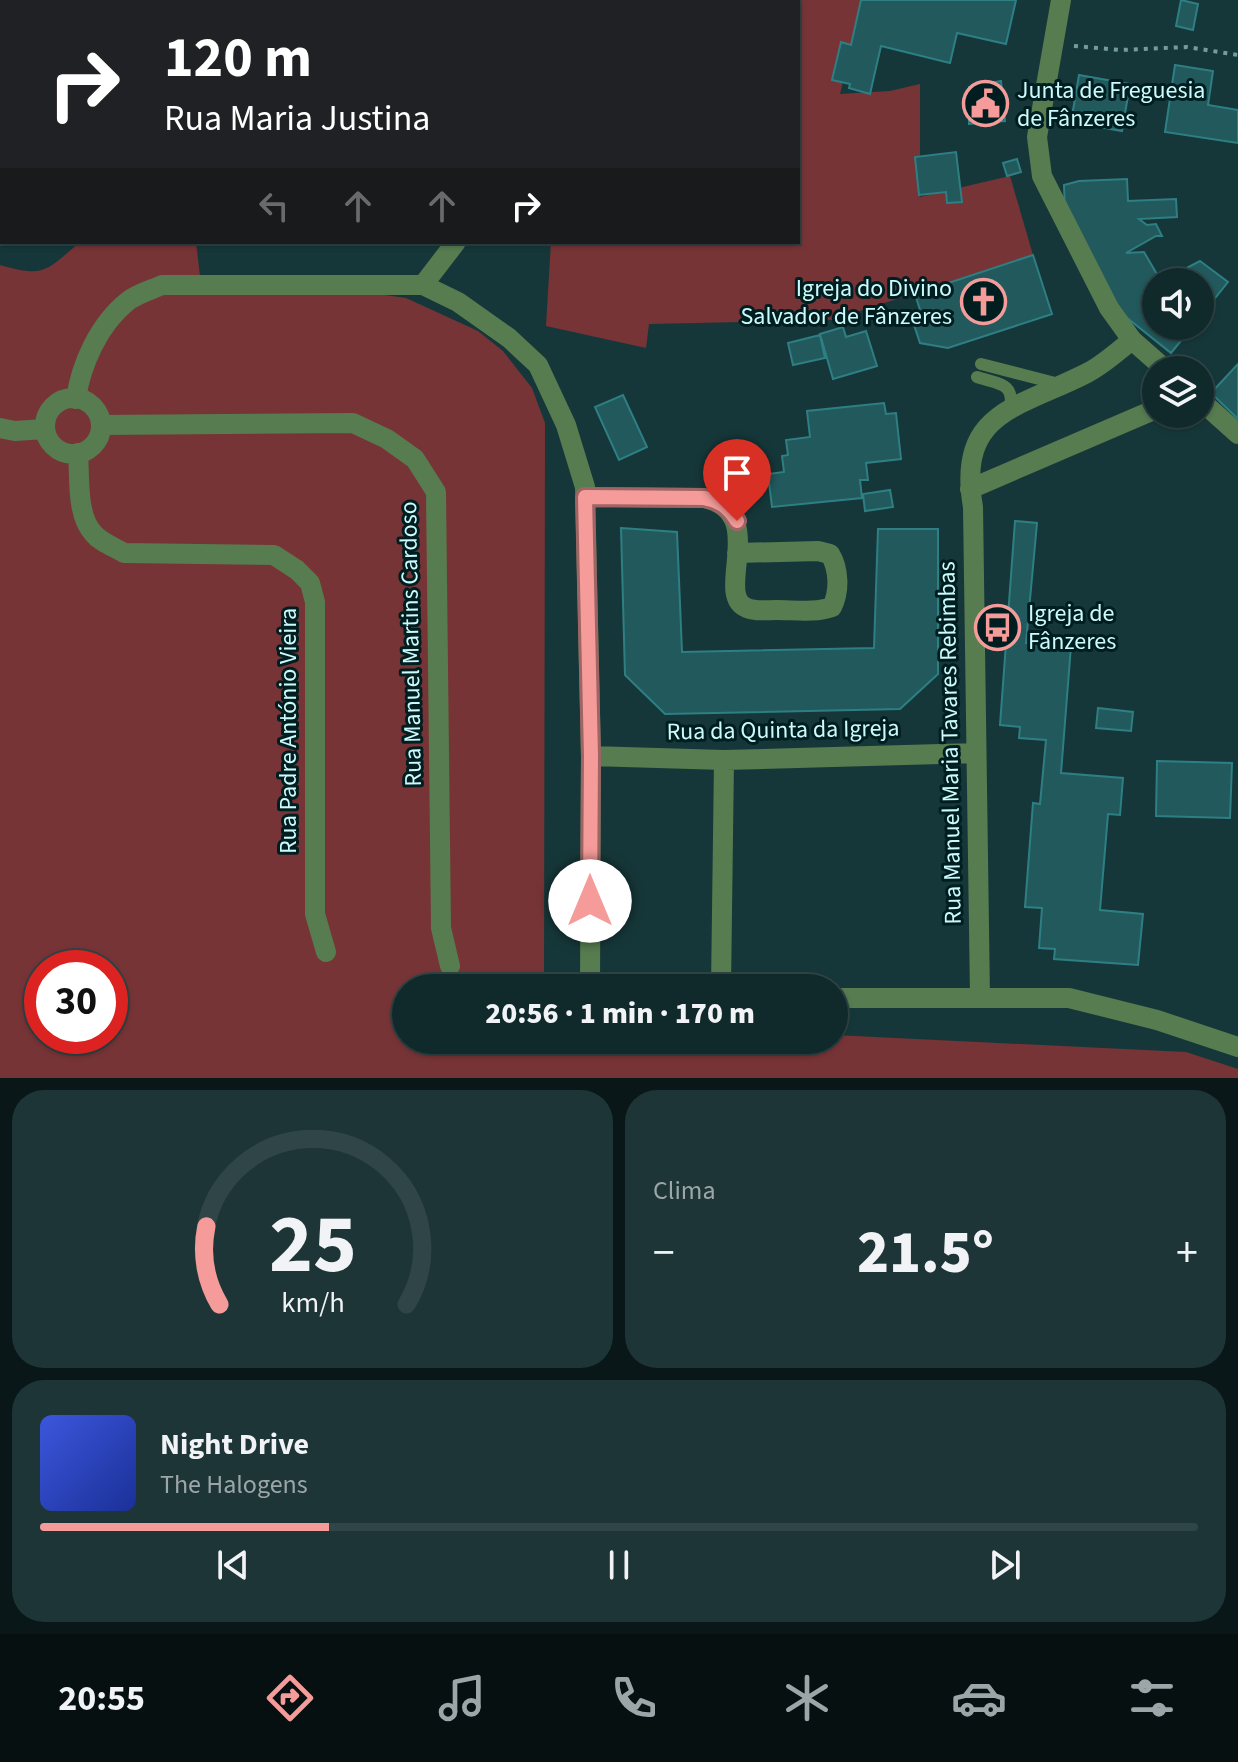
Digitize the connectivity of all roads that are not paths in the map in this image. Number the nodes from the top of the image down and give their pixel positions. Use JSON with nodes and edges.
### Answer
{"nodes":[{"id":1,"x":1061,"y":0,"type":"edge"},
{"id":2,"x":454,"y":244,"type":"edge"},
{"id":3,"x":423,"y":285,"type":"junction"},
{"id":4,"x":1132,"y":340,"type":"junction"},
{"id":5,"x":1150,"y":356,"type":"edge"},
{"id":6,"x":981,"y":364,"type":"dead end"},
{"id":7,"x":977,"y":377,"type":"dead end"},
{"id":8,"x":1062,"y":384,"type":"junction"},
{"id":9,"x":76,"y":399,"type":"junction"},
{"id":10,"x":1010,"y":408,"type":"junction"},
{"id":11,"x":1214,"y":413,"type":"edge"},
{"id":12,"x":1142,"y":415,"type":"edge"},
{"id":13,"x":101,"y":425,"type":"junction"},
{"id":14,"x":0,"y":428,"type":"edge"},
{"id":15,"x":45,"y":429,"type":"junction"},
{"id":16,"x":1238,"y":434,"type":"edge"},
{"id":17,"x":78,"y":453,"type":"junction"},
{"id":18,"x":970,"y":489,"type":"junction"},
{"id":19,"x":585,"y":497,"type":"junction"},
{"id":20,"x":737,"y":553,"type":"junction"},
{"id":21,"x":976,"y":753,"type":"junction"},
{"id":22,"x":591,"y":756,"type":"junction"},
{"id":23,"x":724,"y":760,"type":"junction"},
{"id":24,"x":326,"y":952,"type":"dead end"},
{"id":25,"x":450,"y":966,"type":"dead end"},
{"id":26,"x":590,"y":974,"type":"edge"},
{"id":27,"x":721,"y":974,"type":"edge"},
{"id":28,"x":980,"y":997,"type":"junction"},
{"id":29,"x":848,"y":998,"type":"edge"},
{"id":30,"x":1238,"y":1047,"type":"edge"}],
"edges":[{"from":1,"to":4,"type":"street"},
{"from":2,"to":3,"type":"street"},
{"from":3,"to":9,"type":"street"},
{"from":3,"to":19,"type":"street"},
{"from":4,"to":5,"type":"street"},
{"from":4,"to":8,"type":"street","name":"Rua Manuel Maria Tavares Rebimbas"},
{"from":6,"to":8,"type":"lane"},
{"from":7,"to":10,"type":"lane"},
{"from":8,"to":10,"type":"street","name":"Rua Manuel Maria Tavares Rebimbas"},
{"from":9,"to":13,"type":"street"},
{"from":9,"to":15,"type":"street"},
{"from":10,"to":18,"type":"street","name":"Rua Manuel Maria Tavares Rebimbas"},
{"from":11,"to":16,"type":"street"},
{"from":12,"to":18,"type":"street"},
{"from":13,"to":17,"type":"street"},
{"from":13,"to":25,"type":"street","name":"Rua Manuel Martins Cardoso"},
{"from":14,"to":15,"type":"street"},
{"from":15,"to":17,"type":"street"},
{"from":17,"to":24,"type":"street","name":"Rua Padre António Vieira"},
{"from":18,"to":21,"type":"street","name":"Rua Manuel Maria Tavares Rebimbas"},
{"from":19,"to":20,"type":"street"},
{"from":19,"to":22,"type":"street"},
{"from":20,"to":20,"type":"street"},
{"from":21,"to":23,"type":"street","name":"Rua da Quinta da Igreja"},
{"from":21,"to":28,"type":"street","name":"Rua Manuel Maria Tavares Rebimbas"},
{"from":22,"to":23,"type":"street","name":"Rua da Quinta da Igreja"},
{"from":22,"to":26,"type":"street"},
{"from":23,"to":27,"type":"street"},
{"from":28,"to":29,"type":"street"},
{"from":28,"to":30,"type":"street"}]}
